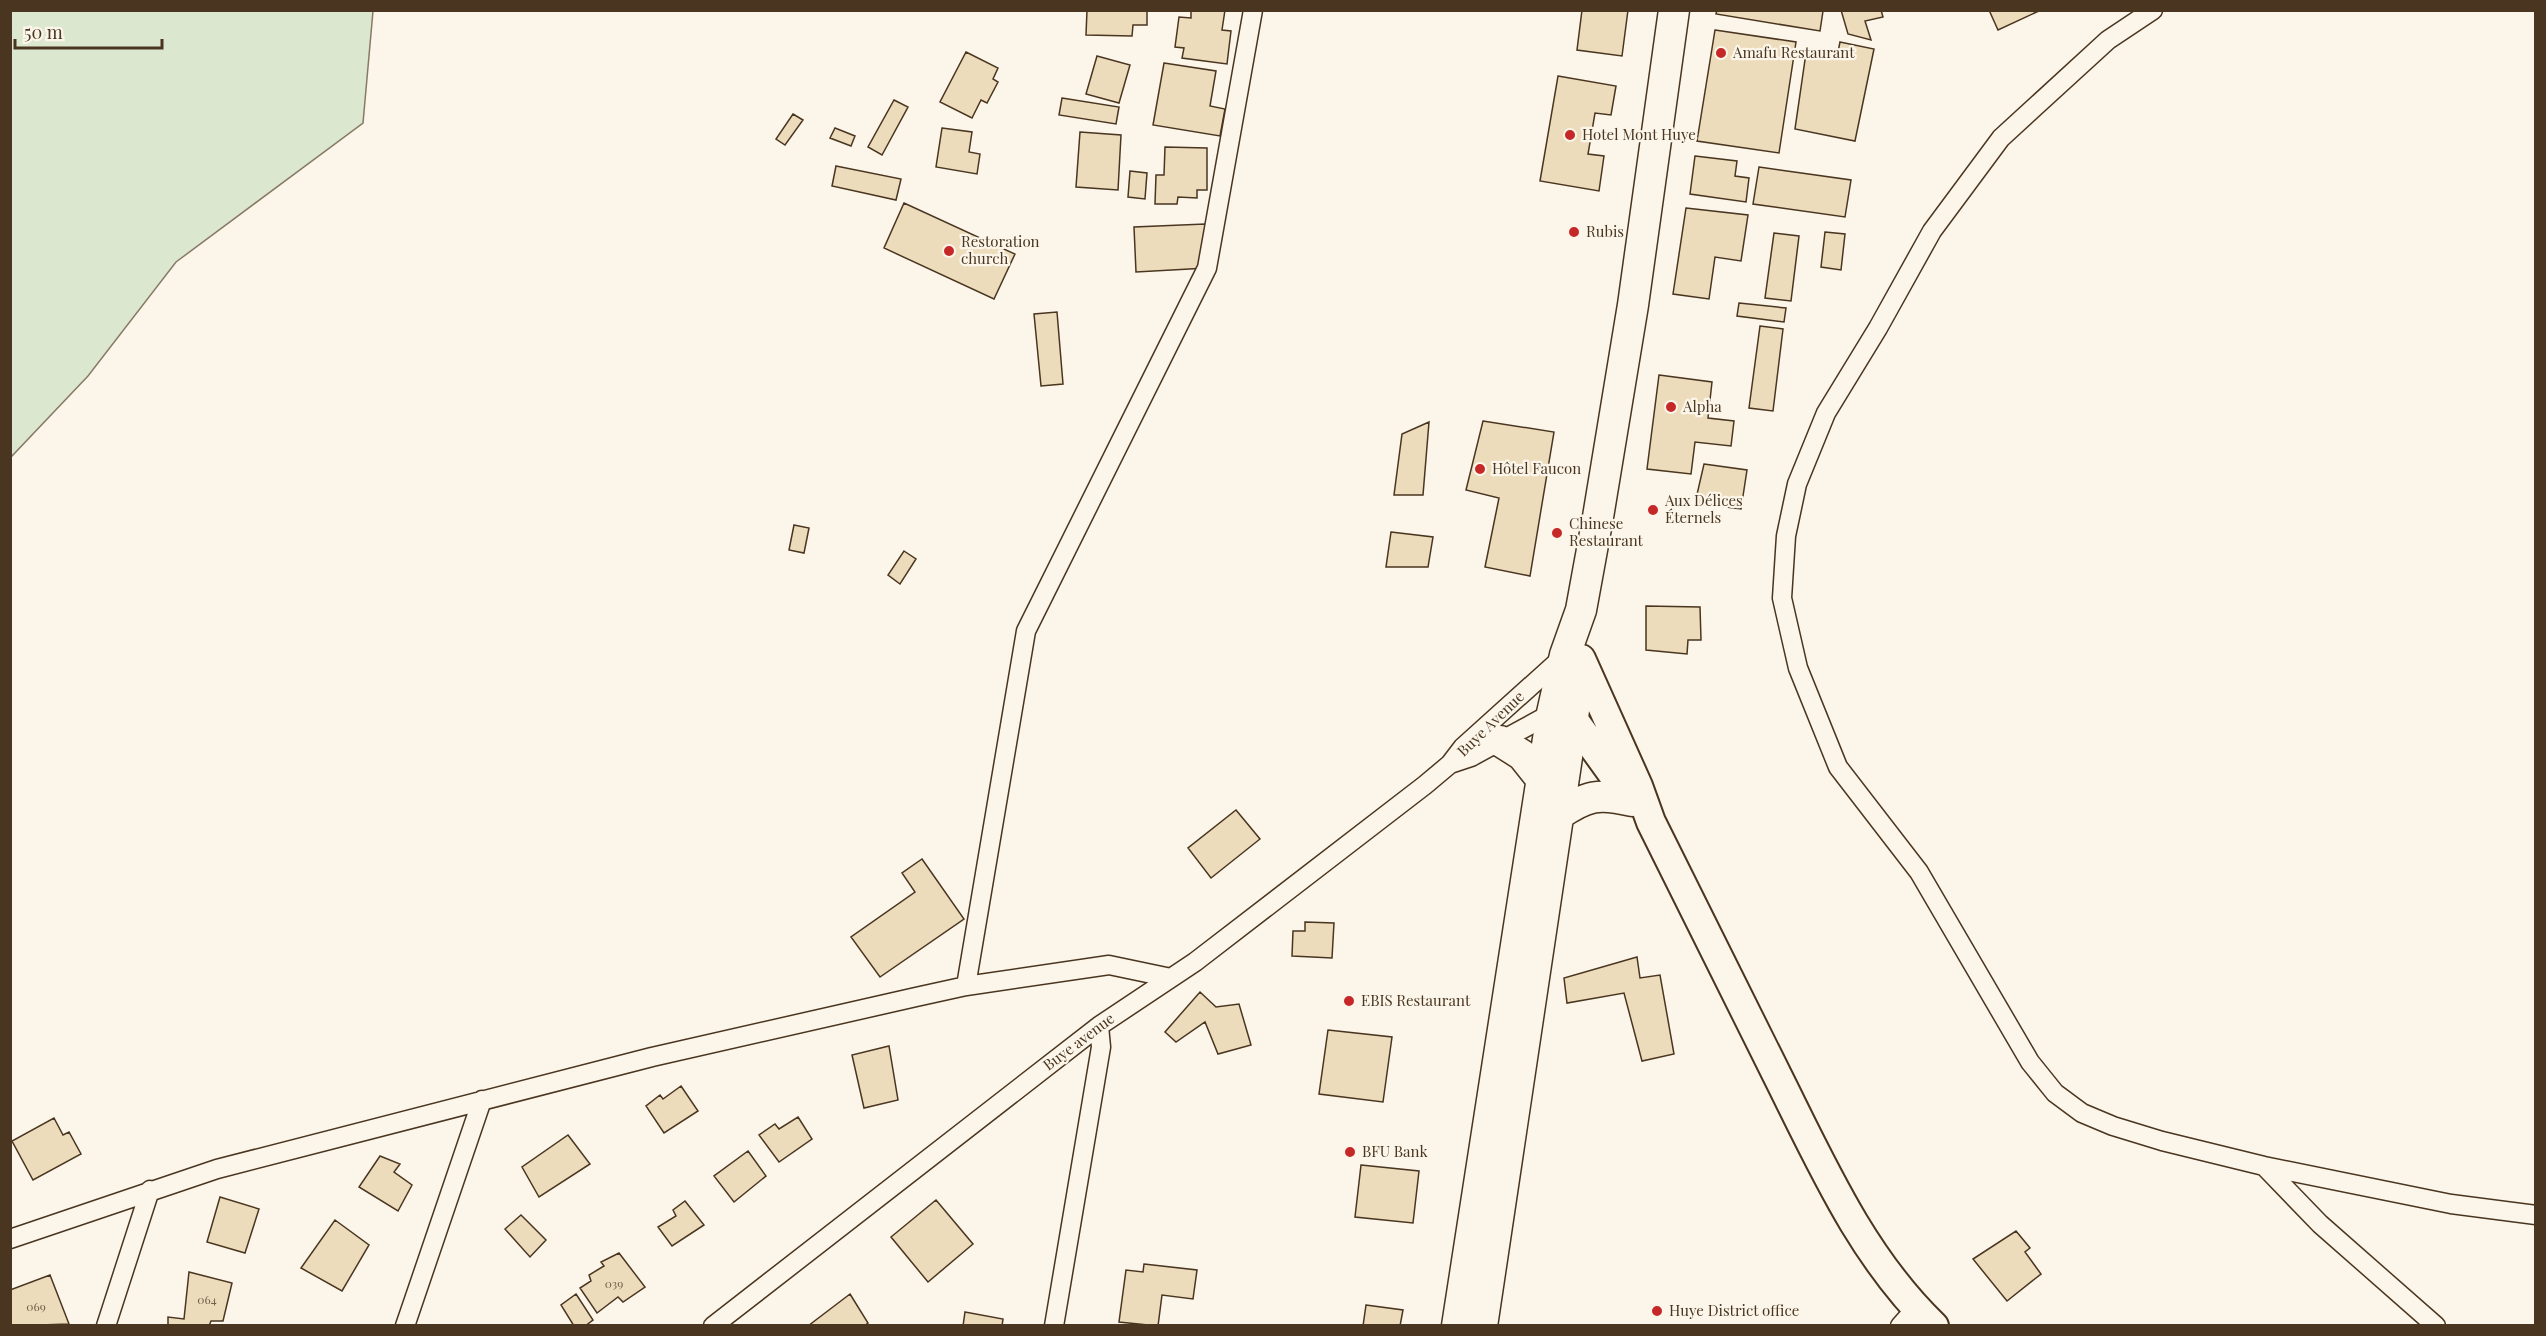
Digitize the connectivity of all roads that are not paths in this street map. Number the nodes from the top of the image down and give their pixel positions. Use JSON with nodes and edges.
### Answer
{"nodes":[{"id":1,"x":1253,"y":10,"type":"edge"},
{"id":2,"x":1674,"y":10,"type":"edge"},
{"id":3,"x":2153,"y":10,"type":"edge"},
{"id":4,"x":1573,"y":657,"type":"junction"},
{"id":5,"x":1563,"y":716,"type":"junction"},
{"id":6,"x":1500,"y":741,"type":"junction"},
{"id":7,"x":1450,"y":764,"type":"junction"},
{"id":8,"x":1542,"y":780,"type":"junction"},
{"id":9,"x":1642,"y":812,"type":"junction"},
{"id":10,"x":1558,"y":815,"type":"junction"},
{"id":11,"x":1531,"y":922,"type":"junction"},
{"id":12,"x":1170,"y":978,"type":"junction"},
{"id":13,"x":966,"y":986,"type":"junction"},
{"id":14,"x":1099,"y":1026,"type":"junction"},
{"id":15,"x":482,"y":1100,"type":"junction"},
{"id":16,"x":2264,"y":1166,"type":"junction"},
{"id":17,"x":150,"y":1190,"type":"junction"},
{"id":18,"x":2535,"y":1215,"type":"edge"},
{"id":19,"x":10,"y":1239,"type":"edge"},
{"id":20,"x":1916,"y":1320,"type":"edge"},
{"id":21,"x":106,"y":1326,"type":"edge"},
{"id":22,"x":405,"y":1326,"type":"edge"},
{"id":23,"x":713,"y":1326,"type":"edge"},
{"id":24,"x":1054,"y":1326,"type":"edge"},
{"id":25,"x":1457,"y":1326,"type":"edge"},
{"id":26,"x":1482,"y":1326,"type":"edge"},
{"id":27,"x":2436,"y":1326,"type":"edge"}],
"edges":[{"from":1,"to":13,"type":"street"},
{"from":2,"to":4,"type":"highway"},
{"from":3,"to":16,"type":"street"},
{"from":4,"to":5,"type":"highway"},
{"from":4,"to":7,"type":"street","name":"Buye Avenue"},
{"from":4,"to":9,"type":"main road"},
{"from":5,"to":6,"type":"street","name":"Buye Avenue"},
{"from":5,"to":8,"type":"highway"},
{"from":5,"to":9,"type":"main road"},
{"from":5,"to":10,"type":"highway"},
{"from":6,"to":7,"type":"street","name":"Buye Avenue"},
{"from":6,"to":8,"type":"highway"},
{"from":7,"to":12,"type":"street","name":"Buye avenue"},
{"from":8,"to":11,"type":"highway"},
{"from":9,"to":10,"type":"highway"},
{"from":9,"to":20,"type":"main road"},
{"from":10,"to":11,"type":"highway"},
{"from":11,"to":25,"type":"highway"},
{"from":11,"to":26,"type":"highway"},
{"from":12,"to":13,"type":"street"},
{"from":12,"to":14,"type":"street","name":"Buye avenue"},
{"from":13,"to":15,"type":"street"},
{"from":14,"to":23,"type":"street","name":"Buye avenue"},
{"from":14,"to":24,"type":"street"},
{"from":15,"to":17,"type":"street"},
{"from":15,"to":22,"type":"street"},
{"from":16,"to":18,"type":"street"},
{"from":16,"to":27,"type":"street"},
{"from":17,"to":19,"type":"street"},
{"from":17,"to":21,"type":"street"}]}
